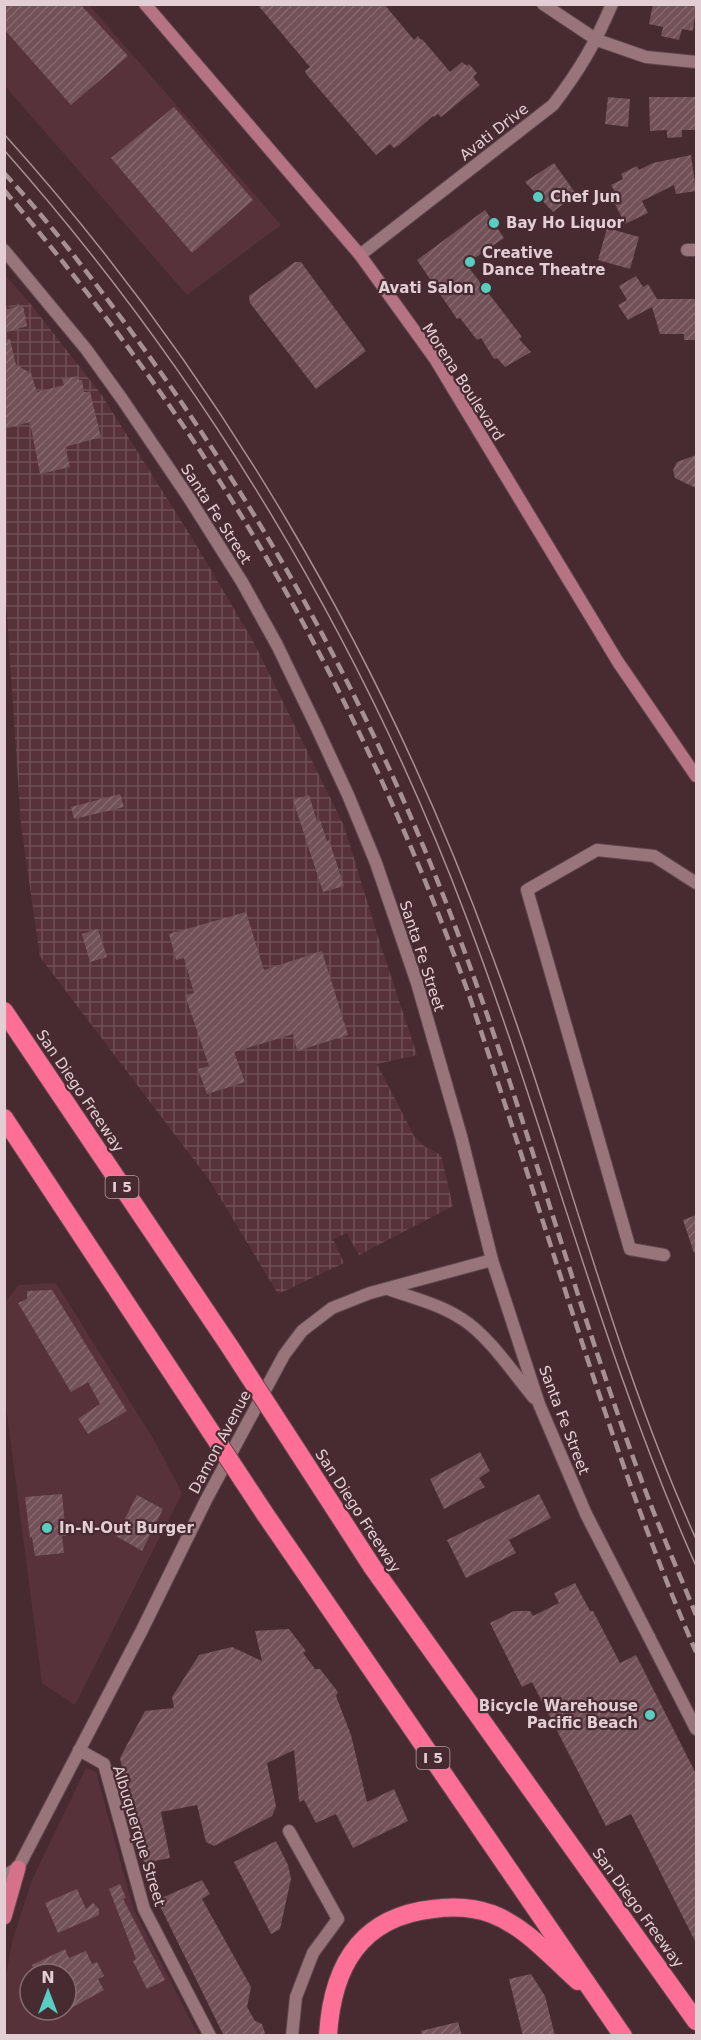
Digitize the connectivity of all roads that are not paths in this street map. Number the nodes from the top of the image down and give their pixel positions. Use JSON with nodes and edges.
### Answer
{"nodes":[{"id":1,"x":145,"y":4,"type":"edge"},
{"id":2,"x":543,"y":4,"type":"edge"},
{"id":3,"x":612,"y":4,"type":"edge"},
{"id":4,"x":597,"y":40,"type":"junction"},
{"id":5,"x":696,"y":62,"type":"edge"},
{"id":6,"x":4,"y":250,"type":"edge"},
{"id":7,"x":360,"y":255,"type":"junction"},
{"id":8,"x":696,"y":776,"type":"edge"},
{"id":9,"x":696,"y":884,"type":"edge"},
{"id":10,"x":10,"y":1019,"type":"edge"},
{"id":11,"x":4,"y":1118,"type":"edge"},
{"id":12,"x":664,"y":1255,"type":"dead end"},
{"id":13,"x":492,"y":1260,"type":"junction"},
{"id":14,"x":388,"y":1289,"type":"junction"},
{"id":15,"x":539,"y":1404,"type":"junction"},
{"id":16,"x":696,"y":1729,"type":"edge"},
{"id":17,"x":79,"y":1750,"type":"junction"},
{"id":18,"x":289,"y":1831,"type":"dead end"},
{"id":19,"x":11,"y":1872,"type":"edge"},
{"id":20,"x":4,"y":1917,"type":"edge"},
{"id":21,"x":600,"y":2002,"type":"junction"},
{"id":22,"x":696,"y":2020,"type":"edge"},
{"id":23,"x":210,"y":2036,"type":"edge"},
{"id":24,"x":292,"y":2036,"type":"edge"},
{"id":25,"x":328,"y":2036,"type":"edge"},
{"id":26,"x":623,"y":2036,"type":"edge"}],
"edges":[{"from":1,"to":7,"type":"main road","name":"Morena Boulevard"},
{"from":2,"to":4,"type":"street"},
{"from":3,"to":4,"type":"street","name":"Avati Drive"},
{"from":4,"to":5,"type":"street"},
{"from":4,"to":7,"type":"street","name":"Avati Drive"},
{"from":6,"to":13,"type":"street","name":"Santa Fe Street"},
{"from":7,"to":8,"type":"main road","name":"Morena Boulevard"},
{"from":9,"to":12,"type":"street"},
{"from":10,"to":22,"type":"highway","name":"San Diego Freeway","number":"I 5","bridge":true},
{"from":11,"to":21,"type":"highway","number":"I 5","bridge":true},
{"from":13,"to":14,"type":"street","name":"Damon Avenue"},
{"from":13,"to":15,"type":"street","name":"Santa Fe Street"},
{"from":14,"to":15,"type":"street"},
{"from":14,"to":17,"type":"street","name":"Damon Avenue"},
{"from":15,"to":16,"type":"street","name":"Santa Fe Street"},
{"from":17,"to":19,"type":"street","name":"Damon Avenue"},
{"from":17,"to":23,"type":"street","name":"Albuquerque Street"},
{"from":18,"to":24,"type":"street"},
{"from":19,"to":20,"type":"main road"},
{"from":21,"to":25,"type":"highway"},
{"from":21,"to":26,"type":"highway","number":"I 5"}]}
